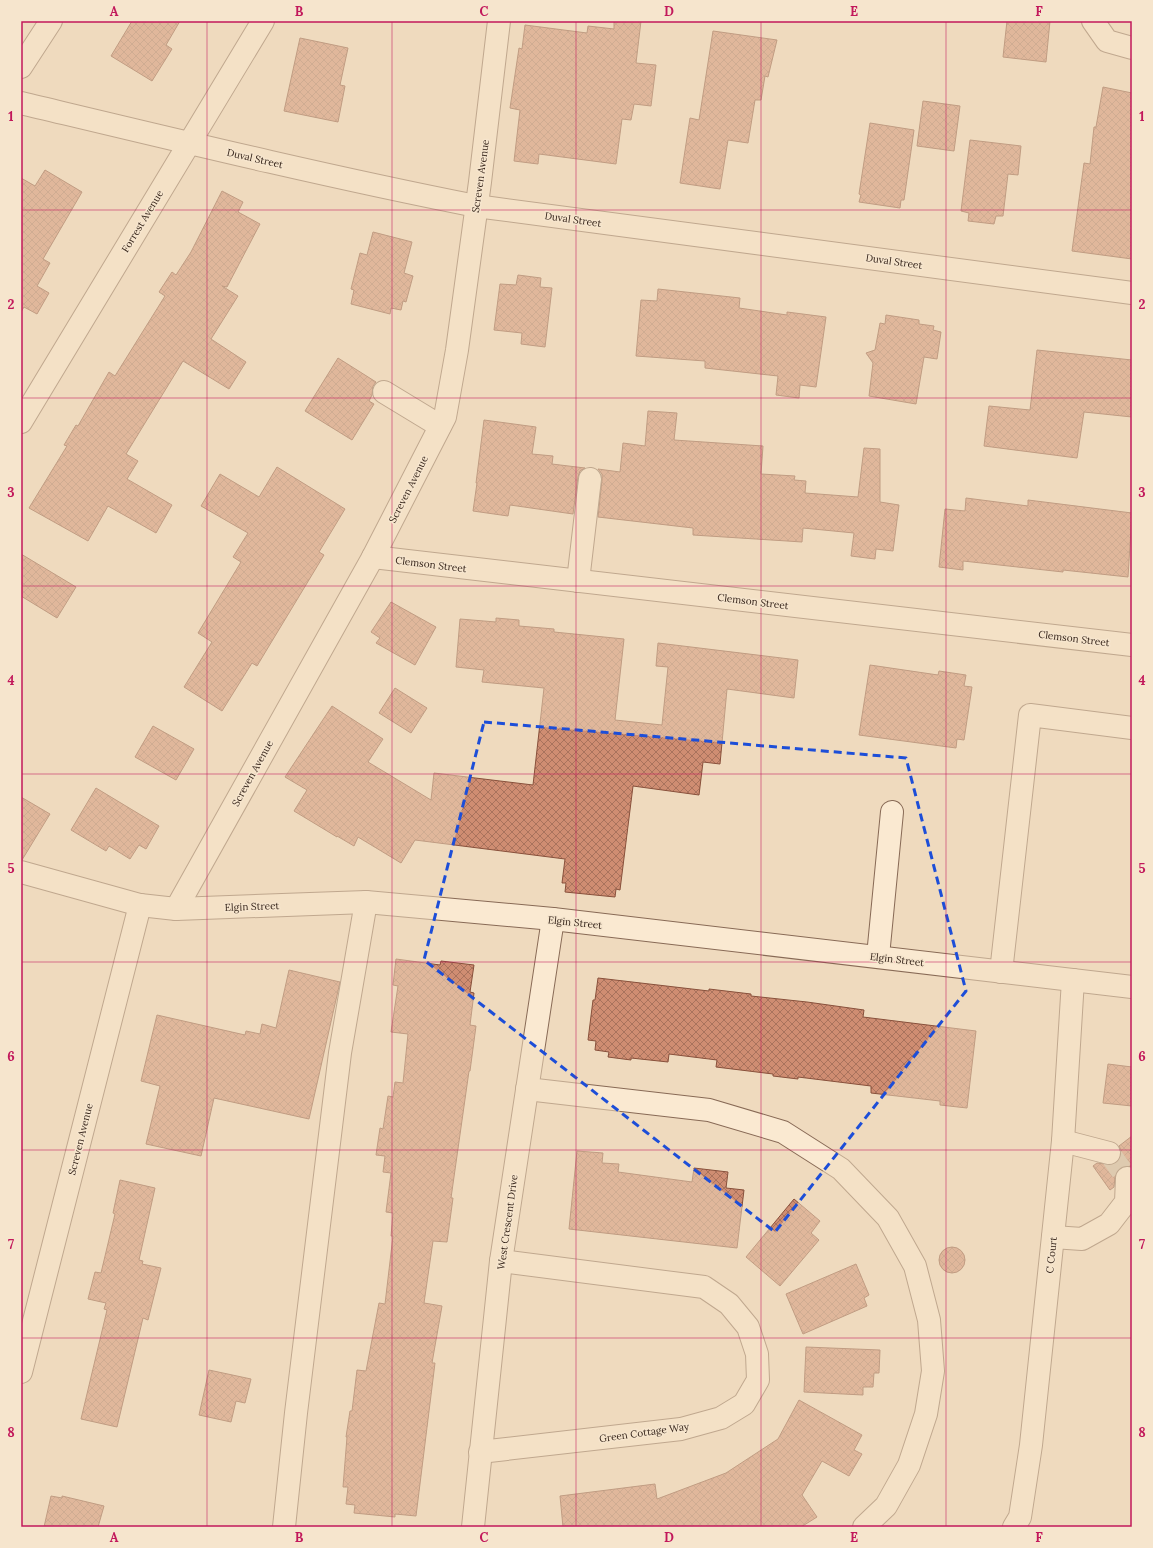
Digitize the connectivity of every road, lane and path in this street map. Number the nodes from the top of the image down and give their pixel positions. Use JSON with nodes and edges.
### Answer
{"nodes":[{"id":1,"x":51,"y":21,"type":"edge"},
{"id":2,"x":264,"y":21,"type":"edge"},
{"id":3,"x":500,"y":21,"type":"edge"},
{"id":4,"x":1093,"y":21,"type":"edge"},
{"id":5,"x":1132,"y":48,"type":"edge"},
{"id":6,"x":21,"y":67,"type":"edge"},
{"id":7,"x":21,"y":103,"type":"edge"},
{"id":8,"x":189,"y":143,"type":"junction"},
{"id":9,"x":476,"y":206,"type":"junction"},
{"id":10,"x":1132,"y":293,"type":"edge"},
{"id":11,"x":384,"y":392,"type":"dead end"},
{"id":12,"x":21,"y":422,"type":"edge"},
{"id":13,"x":440,"y":426,"type":"junction"},
{"id":14,"x":590,"y":479,"type":"dead end"},
{"id":15,"x":373,"y":557,"type":"junction"},
{"id":16,"x":578,"y":581,"type":"junction"},
{"id":17,"x":1132,"y":645,"type":"edge"},
{"id":18,"x":1132,"y":728,"type":"edge"},
{"id":19,"x":892,"y":812,"type":"dead end"},
{"id":20,"x":21,"y":872,"type":"edge"},
{"id":21,"x":366,"y":902,"type":"junction"},
{"id":22,"x":140,"y":905,"type":"junction"},
{"id":23,"x":176,"y":909,"type":"junction"},
{"id":24,"x":553,"y":919,"type":"junction"},
{"id":25,"x":878,"y":956,"type":"junction"},
{"id":26,"x":1001,"y":972,"type":"junction"},
{"id":27,"x":1073,"y":980,"type":"junction"},
{"id":28,"x":1132,"y":987,"type":"edge"},
{"id":29,"x":527,"y":1089,"type":"junction"},
{"id":30,"x":1063,"y":1141,"type":"junction"},
{"id":31,"x":1109,"y":1153,"type":"tunnel mouth"},
{"id":32,"x":1127,"y":1178,"type":"tunnel mouth"},
{"id":33,"x":1053,"y":1237,"type":"junction"},
{"id":34,"x":501,"y":1261,"type":"junction"},
{"id":35,"x":21,"y":1372,"type":"edge"},
{"id":36,"x":480,"y":1452,"type":"junction"},
{"id":37,"x":284,"y":1527,"type":"edge"},
{"id":38,"x":473,"y":1527,"type":"edge"},
{"id":39,"x":864,"y":1527,"type":"edge"},
{"id":40,"x":1014,"y":1527,"type":"edge"}],
"edges":[{"from":1,"to":6,"type":"street"},
{"from":2,"to":8,"type":"street","name":"Forrest Avenue"},
{"from":3,"to":9,"type":"street","name":"Screven Avenue"},
{"from":4,"to":5,"type":"street"},
{"from":7,"to":8,"type":"street","name":"Duval Street"},
{"from":8,"to":9,"type":"street","name":"Duval Street"},
{"from":8,"to":12,"type":"street","name":"Forrest Avenue"},
{"from":9,"to":10,"type":"street","name":"Duval Street"},
{"from":9,"to":13,"type":"street","name":"Screven Avenue"},
{"from":11,"to":13,"type":"street"},
{"from":13,"to":15,"type":"street","name":"Screven Avenue"},
{"from":14,"to":16,"type":"street"},
{"from":15,"to":16,"type":"street","name":"Clemson Street"},
{"from":15,"to":23,"type":"street","name":"Screven Avenue"},
{"from":16,"to":17,"type":"street","name":"Clemson Street"},
{"from":18,"to":26,"type":"street"},
{"from":19,"to":25,"type":"street"},
{"from":20,"to":22,"type":"street","name":"Elgin Street"},
{"from":21,"to":23,"type":"street","name":"Elgin Street"},
{"from":21,"to":24,"type":"street","name":"Elgin Street"},
{"from":21,"to":37,"type":"street"},
{"from":22,"to":23,"type":"street","name":"Elgin Street"},
{"from":22,"to":35,"type":"street","name":"Screven Avenue"},
{"from":24,"to":25,"type":"street","name":"Elgin Street"},
{"from":24,"to":29,"type":"street","name":"West Crescent Drive"},
{"from":25,"to":26,"type":"street","name":"Elgin Street"},
{"from":26,"to":27,"type":"street","name":"Elgin Street"},
{"from":27,"to":28,"type":"street","name":"Elgin Street"},
{"from":27,"to":30,"type":"street","name":"C Court"},
{"from":29,"to":34,"type":"street","name":"West Crescent Drive"},
{"from":29,"to":39,"type":"street"},
{"from":30,"to":31,"type":"street"},
{"from":30,"to":33,"type":"street","name":"C Court"},
{"from":32,"to":33,"type":"street"},
{"from":33,"to":40,"type":"street","name":"C Court"},
{"from":34,"to":36,"type":"street","name":"West Crescent Drive"},
{"from":34,"to":36,"type":"street","name":"Green Cottage Way"},
{"from":36,"to":38,"type":"street","name":"West Crescent Drive"}]}
